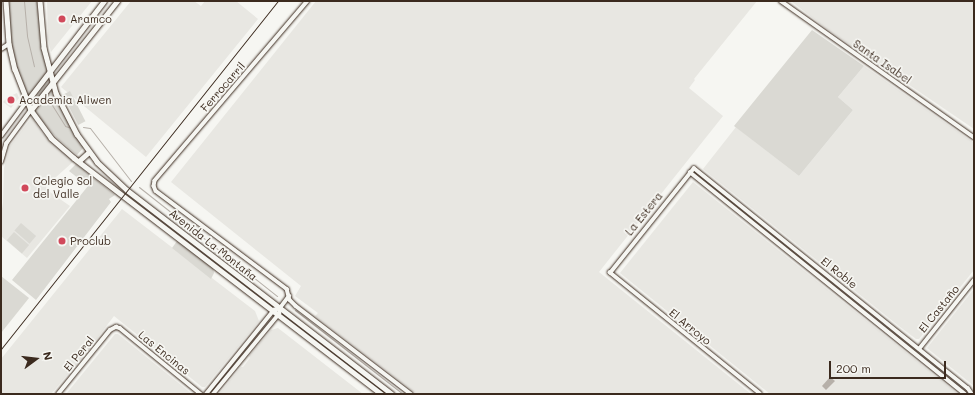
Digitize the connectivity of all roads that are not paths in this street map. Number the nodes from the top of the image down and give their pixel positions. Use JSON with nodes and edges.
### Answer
{"nodes":[{"id":1,"x":6,"y":1,"type":"edge"},
{"id":2,"x":40,"y":1,"type":"edge"},
{"id":3,"x":104,"y":1,"type":"edge"},
{"id":4,"x":117,"y":1,"type":"edge"},
{"id":5,"x":308,"y":1,"type":"edge"},
{"id":6,"x":781,"y":1,"type":"edge"},
{"id":7,"x":9,"y":44,"type":"junction"},
{"id":8,"x":1,"y":49,"type":"edge"},
{"id":9,"x":49,"y":72,"type":"junction"},
{"id":10,"x":53,"y":82,"type":"junction"},
{"id":11,"x":26,"y":100,"type":"junction"},
{"id":12,"x":31,"y":110,"type":"junction"},
{"id":13,"x":1,"y":136,"type":"edge"},
{"id":14,"x":974,"y":137,"type":"edge"},
{"id":15,"x":1,"y":141,"type":"edge"},
{"id":16,"x":6,"y":144,"type":"junction"},
{"id":17,"x":89,"y":152,"type":"junction"},
{"id":18,"x":79,"y":161,"type":"junction"},
{"id":19,"x":1,"y":162,"type":"edge"},
{"id":20,"x":694,"y":168,"type":"joint"},
{"id":21,"x":690,"y":172,"type":"junction"},
{"id":22,"x":610,"y":273,"type":"joint"},
{"id":23,"x":974,"y":280,"type":"edge"},
{"id":24,"x":289,"y":296,"type":"junction"},
{"id":25,"x":280,"y":308,"type":"junction"},
{"id":26,"x":869,"y":309,"type":"junction"},
{"id":27,"x":274,"y":310,"type":"junction"},
{"id":28,"x":279,"y":314,"type":"junction"},
{"id":29,"x":865,"y":314,"type":"junction"},
{"id":30,"x":116,"y":327,"type":"joint"},
{"id":31,"x":919,"y":349,"type":"junction"},
{"id":32,"x":58,"y":394,"type":"edge"},
{"id":33,"x":201,"y":394,"type":"edge"},
{"id":34,"x":206,"y":394,"type":"edge"},
{"id":35,"x":213,"y":394,"type":"edge"},
{"id":36,"x":382,"y":394,"type":"edge"},
{"id":37,"x":392,"y":394,"type":"edge"},
{"id":38,"x":411,"y":394,"type":"edge"},
{"id":39,"x":760,"y":394,"type":"edge"},
{"id":40,"x":966,"y":394,"type":"edge"},
{"id":41,"x":972,"y":394,"type":"edge"}],
"edges":[{"from":1,"to":7,"type":"main road","name":"Avenida La Montaña"},
{"from":2,"to":9,"type":"main road","name":"Avenida La Montaña"},
{"from":3,"to":9,"type":"main road"},
{"from":4,"to":10,"type":"main road"},
{"from":5,"to":24,"type":"street","name":"Ferrocarril"},
{"from":6,"to":14,"type":"street","name":"Santa Isabel"},
{"from":7,"to":8,"type":"street"},
{"from":7,"to":11,"type":"main road","name":"Avenida La Montaña"},
{"from":9,"to":10,"type":"main road","name":"Avenida La Montaña"},
{"from":9,"to":11,"type":"main road"},
{"from":10,"to":12,"type":"main road"},
{"from":10,"to":17,"type":"main road","name":"Avenida La Montaña"},
{"from":11,"to":12,"type":"main road","name":"Avenida La Montaña"},
{"from":11,"to":13,"type":"street"},
{"from":12,"to":16,"type":"street"},
{"from":12,"to":18,"type":"main road","name":"Avenida La Montaña"},
{"from":15,"to":16,"type":"street"},
{"from":16,"to":19,"type":"street"},
{"from":17,"to":18,"type":"main road"},
{"from":17,"to":25,"type":"main road","name":"Avenida La Montaña"},
{"from":18,"to":27,"type":"main road","name":"Avenida La Montaña"},
{"from":20,"to":21,"type":"street","name":"La Estera"},
{"from":20,"to":26,"type":"street","name":"El Roble"},
{"from":21,"to":22,"type":"street","name":"La Estera"},
{"from":21,"to":29,"type":"street","name":"El Roble"},
{"from":22,"to":39,"type":"street","name":"El Arroyo"},
{"from":23,"to":31,"type":"street","name":"El Castaño"},
{"from":24,"to":25,"type":"street"},
{"from":24,"to":38,"type":"street"},
{"from":25,"to":27,"type":"street"},
{"from":25,"to":28,"type":"street"},
{"from":25,"to":37,"type":"main road","name":"Avenida La Montaña"},
{"from":26,"to":29,"type":"street"},
{"from":26,"to":31,"type":"street","name":"El Roble"},
{"from":27,"to":28,"type":"main road","name":"Avenida La Montaña"},
{"from":27,"to":34,"type":"street"},
{"from":28,"to":35,"type":"street"},
{"from":28,"to":36,"type":"main road","name":"Avenida La Montaña"},
{"from":29,"to":40,"type":"street","name":"El Roble"},
{"from":30,"to":32,"type":"street","name":"El Peral"},
{"from":30,"to":33,"type":"street","name":"Las Encinas"},
{"from":31,"to":41,"type":"street","name":"El Roble"}]}
